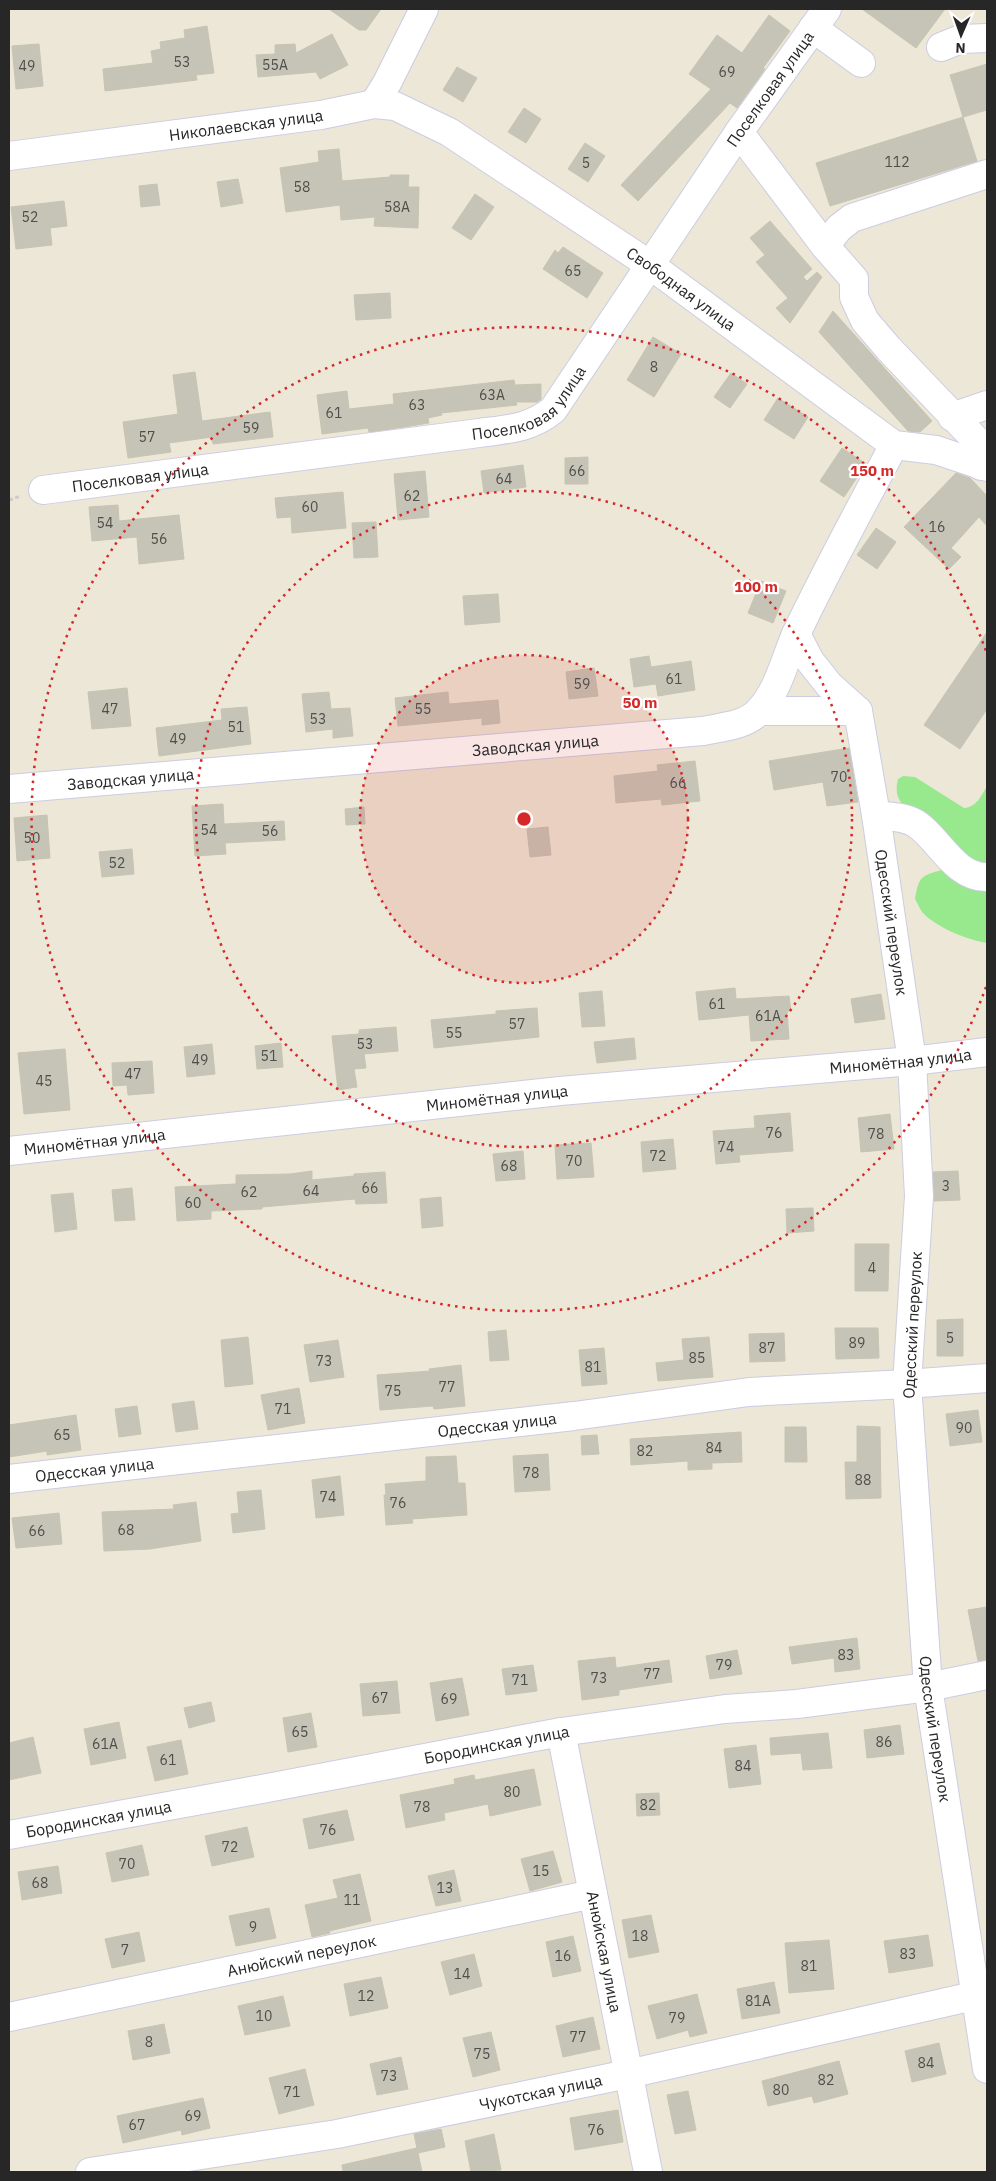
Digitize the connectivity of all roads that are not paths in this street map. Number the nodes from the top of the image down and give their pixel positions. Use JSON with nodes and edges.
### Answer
{"nodes":[{"id":1,"x":424,"y":9,"type":"edge"},
{"id":2,"x":820,"y":18,"type":"edge"},
{"id":3,"x":987,"y":38,"type":"edge"},
{"id":4,"x":941,"y":47,"type":"dead end"},
{"id":5,"x":861,"y":63,"type":"dead end"},
{"id":6,"x":374,"y":104,"type":"junction"},
{"id":7,"x":739,"y":132,"type":"junction"},
{"id":8,"x":9,"y":156,"type":"edge"},
{"id":9,"x":987,"y":174,"type":"edge"},
{"id":10,"x":824,"y":246,"type":"junction"},
{"id":11,"x":650,"y":265,"type":"junction"},
{"id":12,"x":987,"y":405,"type":"edge"},
{"id":13,"x":952,"y":417,"type":"junction"},
{"id":14,"x":894,"y":446,"type":"junction"},
{"id":15,"x":984,"y":466,"type":"edge"},
{"id":16,"x":43,"y":490,"type":"dead end"},
{"id":17,"x":796,"y":634,"type":"junction"},
{"id":18,"x":759,"y":711,"type":"junction"},
{"id":19,"x":858,"y":711,"type":"junction"},
{"id":20,"x":9,"y":790,"type":"edge"},
{"id":21,"x":876,"y":815,"type":"junction"},
{"id":22,"x":987,"y":877,"type":"edge"},
{"id":23,"x":987,"y":1052,"type":"edge"},
{"id":24,"x":912,"y":1061,"type":"junction"},
{"id":25,"x":9,"y":1151,"type":"edge"},
{"id":26,"x":987,"y":1378,"type":"edge"},
{"id":27,"x":907,"y":1384,"type":"junction"},
{"id":28,"x":9,"y":1479,"type":"edge"},
{"id":29,"x":987,"y":1675,"type":"edge"},
{"id":30,"x":928,"y":1687,"type":"junction"},
{"id":31,"x":561,"y":1732,"type":"junction"},
{"id":32,"x":9,"y":1835,"type":"edge"},
{"id":33,"x":593,"y":1894,"type":"junction"},
{"id":34,"x":981,"y":1995,"type":"edge"},
{"id":35,"x":9,"y":2017,"type":"edge"},
{"id":36,"x":987,"y":2069,"type":"edge"},
{"id":37,"x":628,"y":2074,"type":"junction"},
{"id":38,"x":90,"y":2172,"type":"edge"},
{"id":39,"x":648,"y":2172,"type":"edge"}],
"edges":[{"from":1,"to":6,"type":"street"},
{"from":2,"to":5,"type":"street"},
{"from":2,"to":7,"type":"street","name":"Поселковая улица"},
{"from":3,"to":4,"type":"street"},
{"from":6,"to":8,"type":"street","name":"Николаевская улица"},
{"from":6,"to":11,"type":"street","name":"Свободная улица"},
{"from":7,"to":10,"type":"street"},
{"from":7,"to":11,"type":"street","name":"Поселковая улица"},
{"from":9,"to":10,"type":"street"},
{"from":10,"to":13,"type":"street"},
{"from":11,"to":14,"type":"street","name":"Свободная улица"},
{"from":11,"to":16,"type":"street","name":"Поселковая улица"},
{"from":12,"to":13,"type":"street"},
{"from":13,"to":15,"type":"street"},
{"from":14,"to":15,"type":"street"},
{"from":14,"to":17,"type":"street","name":"Заводская улица"},
{"from":17,"to":18,"type":"street","name":"Заводская улица"},
{"from":17,"to":19,"type":"street"},
{"from":18,"to":19,"type":"street"},
{"from":18,"to":20,"type":"street","name":"Заводская улица"},
{"from":19,"to":21,"type":"street","name":"Одесский переулок"},
{"from":21,"to":22,"type":"street"},
{"from":21,"to":24,"type":"street","name":"Одесский переулок"},
{"from":23,"to":24,"type":"street","name":"Миномётная улица"},
{"from":24,"to":25,"type":"street","name":"Миномётная улица"},
{"from":24,"to":27,"type":"street","name":"Одесский переулок"},
{"from":26,"to":27,"type":"street","name":"Одесская улица"},
{"from":27,"to":28,"type":"street","name":"Одесская улица"},
{"from":27,"to":30,"type":"street","name":"Одесский переулок"},
{"from":29,"to":30,"type":"street","name":"Бородинская улица"},
{"from":30,"to":31,"type":"street","name":"Бородинская улица"},
{"from":30,"to":34,"type":"street","name":"Одесский переулок"},
{"from":31,"to":32,"type":"street","name":"Бородинская улица"},
{"from":31,"to":33,"type":"street","name":"Анюйская улица"},
{"from":33,"to":35,"type":"street","name":"Анюйский переулок"},
{"from":33,"to":37,"type":"street","name":"Анюйская улица"},
{"from":34,"to":36,"type":"street","name":"Одесский переулок"},
{"from":34,"to":37,"type":"street","name":"Чукотская улица"},
{"from":37,"to":38,"type":"street","name":"Чукотская улица"},
{"from":37,"to":39,"type":"street","name":"Анюйская улица"}]}
